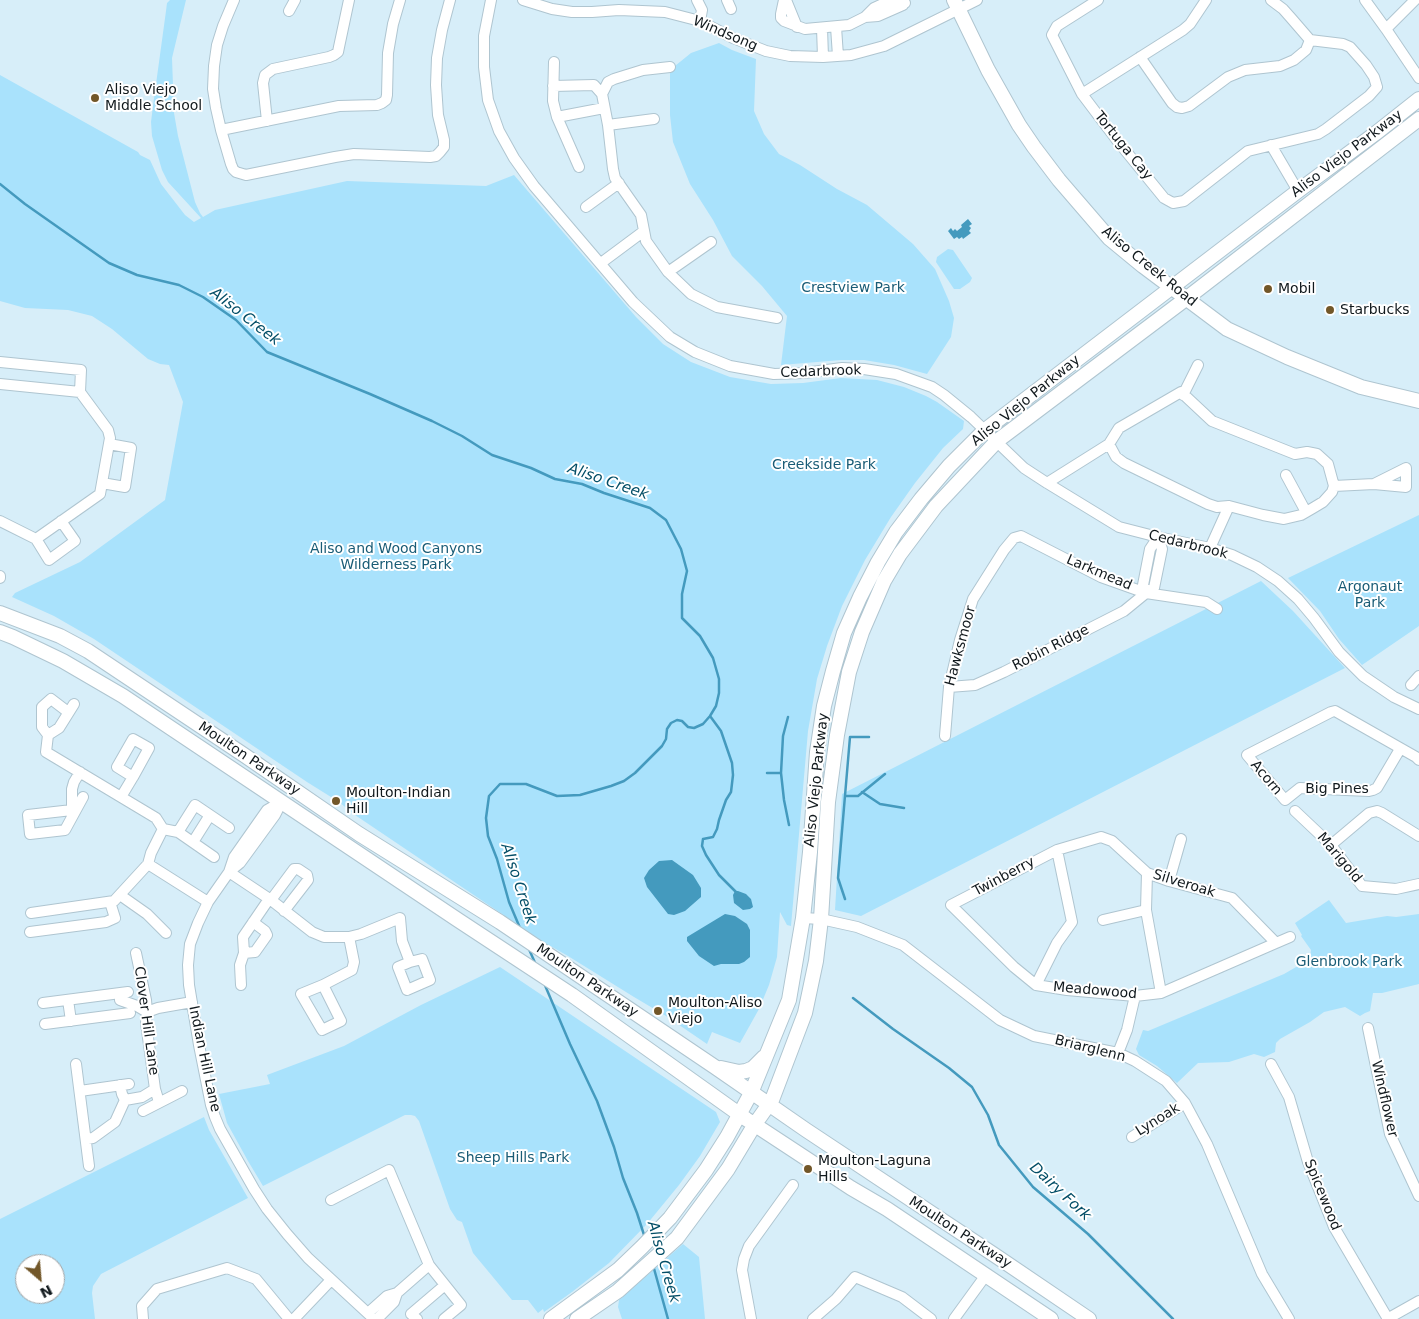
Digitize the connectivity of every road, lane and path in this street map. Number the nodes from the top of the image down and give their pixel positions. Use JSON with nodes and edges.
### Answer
{"nodes":[{"id":1,"x":234,"y":0,"type":"edge"},
{"id":2,"x":295,"y":0,"type":"edge"},
{"id":3,"x":349,"y":0,"type":"edge"},
{"id":4,"x":400,"y":0,"type":"edge"},
{"id":5,"x":450,"y":0,"type":"edge"},
{"id":6,"x":491,"y":0,"type":"edge"},
{"id":7,"x":523,"y":0,"type":"edge"},
{"id":8,"x":697,"y":0,"type":"edge"},
{"id":9,"x":785,"y":0,"type":"edge"},
{"id":10,"x":977,"y":0,"type":"edge"},
{"id":11,"x":1098,"y":0,"type":"edge"},
{"id":12,"x":1206,"y":0,"type":"edge"},
{"id":13,"x":1271,"y":0,"type":"edge"},
{"id":14,"x":1365,"y":0,"type":"edge"},
{"id":15,"x":1415,"y":0,"type":"edge"},
{"id":16,"x":908,"y":2,"type":"edge"},
{"id":17,"x":956,"y":5,"type":"edge"},
{"id":18,"x":289,"y":11,"type":"dead end"},
{"id":19,"x":700,"y":22,"type":"junction"},
{"id":20,"x":836,"y":26,"type":"junction"},
{"id":21,"x":822,"y":28,"type":"junction"},
{"id":22,"x":1386,"y":28,"type":"junction"},
{"id":23,"x":1310,"y":40,"type":"junction"},
{"id":24,"x":838,"y":56,"type":"junction"},
{"id":25,"x":823,"y":57,"type":"junction"},
{"id":26,"x":1140,"y":57,"type":"junction"},
{"id":27,"x":554,"y":62,"type":"dead end"},
{"id":28,"x":670,"y":67,"type":"dead end"},
{"id":29,"x":1419,"y":78,"type":"edge"},
{"id":30,"x":553,"y":86,"type":"junction"},
{"id":31,"x":602,"y":94,"type":"junction"},
{"id":32,"x":1082,"y":94,"type":"junction"},
{"id":33,"x":1419,"y":99,"type":"edge"},
{"id":34,"x":604,"y":108,"type":"junction"},
{"id":35,"x":557,"y":117,"type":"junction"},
{"id":36,"x":654,"y":119,"type":"dead end"},
{"id":37,"x":1419,"y":119,"type":"edge"},
{"id":38,"x":267,"y":121,"type":"junction"},
{"id":39,"x":608,"y":125,"type":"junction"},
{"id":40,"x":221,"y":130,"type":"junction"},
{"id":41,"x":1271,"y":145,"type":"junction"},
{"id":42,"x":1332,"y":166,"type":"junction"},
{"id":43,"x":579,"y":167,"type":"dead end"},
{"id":44,"x":619,"y":183,"type":"junction"},
{"id":45,"x":1298,"y":191,"type":"junction"},
{"id":46,"x":586,"y":207,"type":"dead end"},
{"id":47,"x":1285,"y":222,"type":"junction"},
{"id":48,"x":644,"y":232,"type":"junction"},
{"id":49,"x":711,"y":242,"type":"dead end"},
{"id":50,"x":600,"y":263,"type":"junction"},
{"id":51,"x":668,"y":272,"type":"junction"},
{"id":52,"x":1172,"y":287,"type":"junction"},
{"id":53,"x":1187,"y":298,"type":"junction"},
{"id":54,"x":777,"y":318,"type":"dead end"},
{"id":55,"x":0,"y":362,"type":"edge"},
{"id":56,"x":1198,"y":366,"type":"dead end"},
{"id":57,"x":0,"y":384,"type":"edge"},
{"id":58,"x":80,"y":392,"type":"junction"},
{"id":59,"x":1182,"y":394,"type":"junction"},
{"id":60,"x":1419,"y":401,"type":"edge"},
{"id":61,"x":985,"y":430,"type":"junction"},
{"id":62,"x":996,"y":441,"type":"junction"},
{"id":63,"x":109,"y":444,"type":"junction"},
{"id":64,"x":1108,"y":444,"type":"junction"},
{"id":65,"x":1286,"y":475,"type":"dead end"},
{"id":66,"x":102,"y":483,"type":"junction"},
{"id":67,"x":1047,"y":484,"type":"junction"},
{"id":68,"x":1374,"y":484,"type":"dead end"},
{"id":69,"x":1334,"y":486,"type":"junction"},
{"id":70,"x":1229,"y":506,"type":"junction"},
{"id":71,"x":1306,"y":512,"type":"junction"},
{"id":72,"x":0,"y":521,"type":"edge"},
{"id":73,"x":61,"y":521,"type":"junction"},
{"id":74,"x":1158,"y":537,"type":"junction"},
{"id":75,"x":1014,"y":538,"type":"joint"},
{"id":76,"x":36,"y":539,"type":"junction"},
{"id":77,"x":1210,"y":548,"type":"junction"},
{"id":78,"x":1144,"y":575,"type":"junction"},
{"id":79,"x":1156,"y":577,"type":"junction"},
{"id":80,"x":1146,"y":593,"type":"junction"},
{"id":81,"x":1217,"y":609,"type":"dead end"},
{"id":82,"x":0,"y":614,"type":"edge"},
{"id":83,"x":0,"y":632,"type":"edge"},
{"id":84,"x":1419,"y":676,"type":"edge"},
{"id":85,"x":1410,"y":685,"type":"dead end"},
{"id":86,"x":949,"y":686,"type":"junction"},
{"id":87,"x":1419,"y":709,"type":"edge"},
{"id":88,"x":48,"y":734,"type":"junction"},
{"id":89,"x":945,"y":736,"type":"dead end"},
{"id":90,"x":1400,"y":748,"type":"junction"},
{"id":91,"x":244,"y":755,"type":"junction"},
{"id":92,"x":1419,"y":760,"type":"edge"},
{"id":93,"x":80,"y":772,"type":"junction"},
{"id":94,"x":133,"y":777,"type":"dead end"},
{"id":95,"x":83,"y":797,"type":"dead end"},
{"id":96,"x":121,"y":797,"type":"junction"},
{"id":97,"x":1285,"y":800,"type":"joint"},
{"id":98,"x":282,"y":802,"type":"junction"},
{"id":99,"x":1295,"y":811,"type":"dead end"},
{"id":100,"x":210,"y":815,"type":"junction"},
{"id":101,"x":229,"y":828,"type":"dead end"},
{"id":102,"x":163,"y":829,"type":"junction"},
{"id":103,"x":178,"y":832,"type":"junction"},
{"id":104,"x":358,"y":834,"type":"junction"},
{"id":105,"x":1419,"y":836,"type":"edge"},
{"id":106,"x":1181,"y":839,"type":"dead end"},
{"id":107,"x":193,"y":842,"type":"junction"},
{"id":108,"x":1331,"y":845,"type":"junction"},
{"id":109,"x":1057,"y":850,"type":"junction"},
{"id":110,"x":214,"y":856,"type":"dead end"},
{"id":111,"x":148,"y":864,"type":"junction"},
{"id":112,"x":229,"y":872,"type":"junction"},
{"id":113,"x":1148,"y":873,"type":"junction"},
{"id":114,"x":1169,"y":881,"type":"junction"},
{"id":115,"x":1419,"y":884,"type":"edge"},
{"id":116,"x":120,"y":895,"type":"junction"},
{"id":117,"x":270,"y":900,"type":"junction"},
{"id":118,"x":110,"y":902,"type":"junction"},
{"id":119,"x":208,"y":902,"type":"junction"},
{"id":120,"x":951,"y":905,"type":"joint"},
{"id":121,"x":55,"y":910,"type":"junction"},
{"id":122,"x":1146,"y":910,"type":"junction"},
{"id":123,"x":284,"y":911,"type":"junction"},
{"id":124,"x":31,"y":913,"type":"dead end"},
{"id":125,"x":803,"y":918,"type":"junction"},
{"id":126,"x":821,"y":919,"type":"junction"},
{"id":127,"x":1103,"y":920,"type":"dead end"},
{"id":128,"x":253,"y":922,"type":"junction"},
{"id":129,"x":58,"y":928,"type":"junction"},
{"id":130,"x":30,"y":932,"type":"dead end"},
{"id":131,"x":166,"y":932,"type":"dead end"},
{"id":132,"x":349,"y":937,"type":"junction"},
{"id":133,"x":1290,"y":937,"type":"dead end"},
{"id":134,"x":1276,"y":943,"type":"junction"},
{"id":135,"x":136,"y":953,"type":"dead end"},
{"id":136,"x":244,"y":953,"type":"junction"},
{"id":137,"x":410,"y":962,"type":"dead end"},
{"id":138,"x":241,"y":985,"type":"dead end"},
{"id":139,"x":323,"y":985,"type":"junction"},
{"id":140,"x":1036,"y":986,"type":"junction"},
{"id":141,"x":1161,"y":993,"type":"junction"},
{"id":142,"x":122,"y":995,"type":"junction"},
{"id":143,"x":1135,"y":996,"type":"junction"},
{"id":144,"x":68,"y":1000,"type":"junction"},
{"id":145,"x":192,"y":1002,"type":"junction"},
{"id":146,"x":43,"y":1003,"type":"dead end"},
{"id":147,"x":147,"y":1012,"type":"junction"},
{"id":148,"x":130,"y":1014,"type":"dead end"},
{"id":149,"x":118,"y":1015,"type":"junction"},
{"id":150,"x":71,"y":1021,"type":"junction"},
{"id":151,"x":45,"y":1024,"type":"dead end"},
{"id":152,"x":1368,"y":1028,"type":"dead end"},
{"id":153,"x":769,"y":1052,"type":"junction"},
{"id":154,"x":1118,"y":1053,"type":"junction"},
{"id":155,"x":76,"y":1064,"type":"dead end"},
{"id":156,"x":1271,"y":1064,"type":"dead end"},
{"id":157,"x":715,"y":1067,"type":"junction"},
{"id":158,"x":155,"y":1090,"type":"junction"},
{"id":159,"x":80,"y":1091,"type":"junction"},
{"id":160,"x":182,"y":1091,"type":"dead end"},
{"id":161,"x":751,"y":1093,"type":"junction"},
{"id":162,"x":125,"y":1100,"type":"junction"},
{"id":163,"x":159,"y":1102,"type":"junction"},
{"id":164,"x":1185,"y":1103,"type":"junction"},
{"id":165,"x":769,"y":1105,"type":"junction"},
{"id":166,"x":143,"y":1110,"type":"dead end"},
{"id":167,"x":740,"y":1114,"type":"junction"},
{"id":168,"x":754,"y":1124,"type":"junction"},
{"id":169,"x":1132,"y":1137,"type":"dead end"},
{"id":170,"x":86,"y":1139,"type":"junction"},
{"id":171,"x":89,"y":1166,"type":"dead end"},
{"id":172,"x":794,"y":1185,"type":"dead end"},
{"id":173,"x":1419,"y":1196,"type":"edge"},
{"id":174,"x":331,"y":1200,"type":"dead end"},
{"id":175,"x":429,"y":1266,"type":"junction"},
{"id":176,"x":986,"y":1275,"type":"junction"},
{"id":177,"x":331,"y":1280,"type":"junction"},
{"id":178,"x":445,"y":1285,"type":"junction"},
{"id":179,"x":1419,"y":1301,"type":"edge"},
{"id":180,"x":373,"y":1317,"type":"edge"},
{"id":181,"x":926,"y":1317,"type":"edge"},
{"id":182,"x":143,"y":1319,"type":"edge"},
{"id":183,"x":289,"y":1319,"type":"edge"},
{"id":184,"x":294,"y":1319,"type":"edge"},
{"id":185,"x":417,"y":1319,"type":"edge"},
{"id":186,"x":444,"y":1319,"type":"edge"},
{"id":187,"x":551,"y":1319,"type":"edge"},
{"id":188,"x":578,"y":1319,"type":"edge"},
{"id":189,"x":751,"y":1319,"type":"edge"},
{"id":190,"x":813,"y":1319,"type":"edge"},
{"id":191,"x":954,"y":1319,"type":"edge"},
{"id":192,"x":1051,"y":1319,"type":"edge"},
{"id":193,"x":1089,"y":1319,"type":"edge"},
{"id":194,"x":1289,"y":1319,"type":"edge"},
{"id":195,"x":1387,"y":1319,"type":"edge"}],
"edges":[{"from":1,"to":40,"type":"street"},
{"from":2,"to":18,"type":"street"},
{"from":3,"to":38,"type":"street"},
{"from":4,"to":38,"type":"street"},
{"from":5,"to":40,"type":"street"},
{"from":6,"to":50,"type":"street","name":"Cedarbrook"},
{"from":7,"to":19,"type":"street","name":"Windsong"},
{"from":8,"to":19,"type":"street"},
{"from":9,"to":21,"type":"street"},
{"from":10,"to":17,"type":"street","name":"Windsong"},
{"from":11,"to":32,"type":"street","name":"Tortuga Cay"},
{"from":12,"to":26,"type":"street"},
{"from":13,"to":23,"type":"street"},
{"from":14,"to":22,"type":"street"},
{"from":15,"to":22,"type":"street"},
{"from":16,"to":20,"type":"street"},
{"from":17,"to":24,"type":"street","name":"Windsong"},
{"from":17,"to":52,"type":"main road","name":"Aliso Creek Road"},
{"from":19,"to":25,"type":"street","name":"Windsong"},
{"from":20,"to":21,"type":"street"},
{"from":20,"to":24,"type":"street"},
{"from":21,"to":25,"type":"street"},
{"from":22,"to":29,"type":"street"},
{"from":23,"to":26,"type":"street"},
{"from":23,"to":41,"type":"street"},
{"from":24,"to":25,"type":"street","name":"Windsong"},
{"from":26,"to":32,"type":"street"},
{"from":27,"to":30,"type":"street"},
{"from":28,"to":31,"type":"street"},
{"from":30,"to":31,"type":"street"},
{"from":30,"to":35,"type":"street"},
{"from":31,"to":34,"type":"street"},
{"from":32,"to":41,"type":"street","name":"Tortuga Cay"},
{"from":33,"to":42,"type":"main road","name":"Aliso Viejo Parkway"},
{"from":34,"to":35,"type":"street"},
{"from":34,"to":39,"type":"street"},
{"from":35,"to":43,"type":"street"},
{"from":36,"to":39,"type":"street"},
{"from":37,"to":47,"type":"main road","name":"Aliso Viejo Parkway"},
{"from":38,"to":40,"type":"street"},
{"from":39,"to":44,"type":"street"},
{"from":41,"to":45,"type":"street"},
{"from":42,"to":45,"type":"main road","name":"Aliso Viejo Parkway"},
{"from":42,"to":47,"type":"main road"},
{"from":44,"to":46,"type":"street"},
{"from":44,"to":48,"type":"street"},
{"from":45,"to":52,"type":"main road","name":"Aliso Viejo Parkway"},
{"from":47,"to":53,"type":"main road","name":"Aliso Viejo Parkway"},
{"from":48,"to":50,"type":"street"},
{"from":48,"to":51,"type":"street"},
{"from":49,"to":51,"type":"street"},
{"from":50,"to":61,"type":"street","name":"Cedarbrook"},
{"from":51,"to":54,"type":"street"},
{"from":52,"to":53,"type":"main road","name":"Aliso Creek Road"},
{"from":52,"to":61,"type":"main road","name":"Aliso Viejo Parkway"},
{"from":53,"to":60,"type":"main road","name":"Aliso Creek Road"},
{"from":53,"to":62,"type":"main road","name":"Aliso Viejo Parkway"},
{"from":55,"to":58,"type":"street"},
{"from":56,"to":59,"type":"street"},
{"from":57,"to":58,"type":"street"},
{"from":58,"to":63,"type":"street"},
{"from":59,"to":64,"type":"street"},
{"from":59,"to":69,"type":"street"},
{"from":61,"to":62,"type":"street","name":"Cedarbrook"},
{"from":61,"to":125,"type":"main road","name":"Aliso Viejo Parkway"},
{"from":62,"to":67,"type":"street","name":"Cedarbrook"},
{"from":62,"to":126,"type":"main road","name":"Aliso Viejo Parkway"},
{"from":63,"to":66,"type":"street"},
{"from":63,"to":66,"type":"street"},
{"from":64,"to":67,"type":"street"},
{"from":64,"to":70,"type":"street"},
{"from":65,"to":71,"type":"street"},
{"from":66,"to":73,"type":"street"},
{"from":67,"to":74,"type":"street","name":"Cedarbrook"},
{"from":68,"to":69,"type":"street"},
{"from":69,"to":71,"type":"street"},
{"from":70,"to":71,"type":"street"},
{"from":70,"to":77,"type":"street"},
{"from":72,"to":76,"type":"street"},
{"from":73,"to":76,"type":"street"},
{"from":73,"to":76,"type":"street"},
{"from":74,"to":77,"type":"street","name":"Cedarbrook"},
{"from":74,"to":78,"type":"street"},
{"from":74,"to":79,"type":"street","name":"Robin Ridge"},
{"from":75,"to":80,"type":"street","name":"Larkmead"},
{"from":75,"to":86,"type":"street","name":"Hawksmoor"},
{"from":77,"to":87,"type":"street","name":"Cedarbrook"},
{"from":78,"to":79,"type":"street"},
{"from":78,"to":80,"type":"street"},
{"from":79,"to":80,"type":"street","name":"Robin Ridge"},
{"from":80,"to":81,"type":"street","name":"Larkmead"},
{"from":80,"to":86,"type":"street","name":"Robin Ridge"},
{"from":82,"to":91,"type":"main road","name":"Moulton Parkway"},
{"from":83,"to":98,"type":"main road","name":"Moulton Parkway"},
{"from":84,"to":85,"type":"street"},
{"from":86,"to":89,"type":"street","name":"Hawksmoor"},
{"from":88,"to":88,"type":"street"},
{"from":88,"to":93,"type":"street"},
{"from":90,"to":92,"type":"street"},
{"from":90,"to":97,"type":"street","name":"Big Pines"},
{"from":90,"to":97,"type":"street","name":"Acorn"},
{"from":91,"to":98,"type":"main road"},
{"from":91,"to":104,"type":"main road","name":"Moulton Parkway"},
{"from":93,"to":95,"type":"street"},
{"from":93,"to":96,"type":"street"},
{"from":94,"to":96,"type":"street"},
{"from":96,"to":102,"type":"street"},
{"from":98,"to":104,"type":"main road"},
{"from":98,"to":112,"type":"street","name":"Indian Hill Lane"},
{"from":98,"to":167,"type":"main road","name":"Moulton Parkway"},
{"from":99,"to":108,"type":"street","name":"Marigold"},
{"from":100,"to":101,"type":"street"},
{"from":100,"to":103,"type":"street"},
{"from":100,"to":107,"type":"street"},
{"from":102,"to":103,"type":"street"},
{"from":102,"to":111,"type":"street"},
{"from":103,"to":107,"type":"street"},
{"from":104,"to":157,"type":"main road","name":"Moulton Parkway"},
{"from":105,"to":108,"type":"street"},
{"from":106,"to":114,"type":"street"},
{"from":107,"to":110,"type":"street"},
{"from":108,"to":115,"type":"street","name":"Marigold"},
{"from":109,"to":113,"type":"street","name":"Silveroak"},
{"from":109,"to":120,"type":"street","name":"Twinberry"},
{"from":109,"to":140,"type":"street"},
{"from":111,"to":116,"type":"street"},
{"from":111,"to":119,"type":"street"},
{"from":112,"to":117,"type":"street"},
{"from":112,"to":119,"type":"street","name":"Indian Hill Lane"},
{"from":113,"to":114,"type":"street","name":"Silveroak"},
{"from":113,"to":122,"type":"street"},
{"from":114,"to":134,"type":"street","name":"Silveroak"},
{"from":116,"to":118,"type":"street"},
{"from":116,"to":131,"type":"street"},
{"from":117,"to":123,"type":"street"},
{"from":117,"to":123,"type":"street"},
{"from":117,"to":128,"type":"street"},
{"from":118,"to":121,"type":"street"},
{"from":118,"to":129,"type":"street"},
{"from":119,"to":145,"type":"street","name":"Indian Hill Lane"},
{"from":120,"to":140,"type":"street","name":"Meadowood"},
{"from":121,"to":124,"type":"street"},
{"from":121,"to":129,"type":"street"},
{"from":122,"to":127,"type":"street"},
{"from":122,"to":141,"type":"street"},
{"from":123,"to":132,"type":"street"},
{"from":125,"to":126,"type":"street","name":"Briarglenn"},
{"from":125,"to":153,"type":"main road","name":"Aliso Viejo Parkway"},
{"from":126,"to":154,"type":"street","name":"Briarglenn"},
{"from":126,"to":165,"type":"main road","name":"Aliso Viejo Parkway"},
{"from":128,"to":136,"type":"street"},
{"from":128,"to":136,"type":"street"},
{"from":129,"to":130,"type":"street"},
{"from":132,"to":137,"type":"street"},
{"from":132,"to":139,"type":"street"},
{"from":133,"to":134,"type":"street","name":"Meadowood"},
{"from":134,"to":141,"type":"street","name":"Meadowood"},
{"from":135,"to":147,"type":"street","name":"Clover Hill Lane"},
{"from":136,"to":138,"type":"street"},
{"from":139,"to":139,"type":"street"},
{"from":140,"to":143,"type":"street","name":"Meadowood"},
{"from":141,"to":143,"type":"street","name":"Meadowood"},
{"from":142,"to":144,"type":"street"},
{"from":142,"to":147,"type":"street"},
{"from":142,"to":149,"type":"street"},
{"from":143,"to":154,"type":"street"},
{"from":144,"to":146,"type":"street"},
{"from":144,"to":150,"type":"street"},
{"from":145,"to":147,"type":"street"},
{"from":145,"to":177,"type":"street","name":"Indian Hill Lane"},
{"from":147,"to":158,"type":"street","name":"Clover Hill Lane"},
{"from":148,"to":149,"type":"street"},
{"from":149,"to":150,"type":"street"},
{"from":150,"to":151,"type":"street"},
{"from":152,"to":173,"type":"street","name":"Windflower"},
{"from":153,"to":157,"type":"main road"},
{"from":153,"to":161,"type":"main road","name":"Aliso Viejo Parkway"},
{"from":154,"to":164,"type":"street","name":"Briarglenn"},
{"from":155,"to":159,"type":"street"},
{"from":156,"to":195,"type":"street","name":"Spicewood"},
{"from":157,"to":161,"type":"main road","name":"Moulton Parkway"},
{"from":158,"to":162,"type":"street","name":"Clover Hill Lane"},
{"from":158,"to":163,"type":"street","name":"Clover Hill Lane"},
{"from":159,"to":162,"type":"street"},
{"from":159,"to":170,"type":"street"},
{"from":160,"to":163,"type":"street"},
{"from":161,"to":165,"type":"main road","name":"Moulton Parkway"},
{"from":161,"to":167,"type":"main road","name":"Aliso Viejo Parkway"},
{"from":162,"to":170,"type":"street"},
{"from":163,"to":166,"type":"street"},
{"from":164,"to":169,"type":"street","name":"Lynoak"},
{"from":164,"to":194,"type":"street","name":"Briarglenn"},
{"from":165,"to":168,"type":"main road","name":"Aliso Viejo Parkway"},
{"from":165,"to":193,"type":"main road","name":"Moulton Parkway"},
{"from":167,"to":168,"type":"main road","name":"Moulton Parkway"},
{"from":167,"to":187,"type":"main road","name":"Aliso Viejo Parkway"},
{"from":168,"to":176,"type":"main road","name":"Moulton Parkway"},
{"from":168,"to":188,"type":"main road","name":"Aliso Viejo Parkway"},
{"from":170,"to":171,"type":"street"},
{"from":172,"to":189,"type":"street"},
{"from":174,"to":175,"type":"street"},
{"from":175,"to":178,"type":"street"},
{"from":175,"to":180,"type":"street"},
{"from":176,"to":191,"type":"street"},
{"from":176,"to":192,"type":"main road","name":"Moulton Parkway"},
{"from":177,"to":180,"type":"street","name":"Indian Hill Lane"},
{"from":177,"to":184,"type":"street"},
{"from":178,"to":185,"type":"street"},
{"from":178,"to":186,"type":"street"},
{"from":179,"to":195,"type":"street"},
{"from":181,"to":190,"type":"street"},
{"from":182,"to":183,"type":"street"}]}
